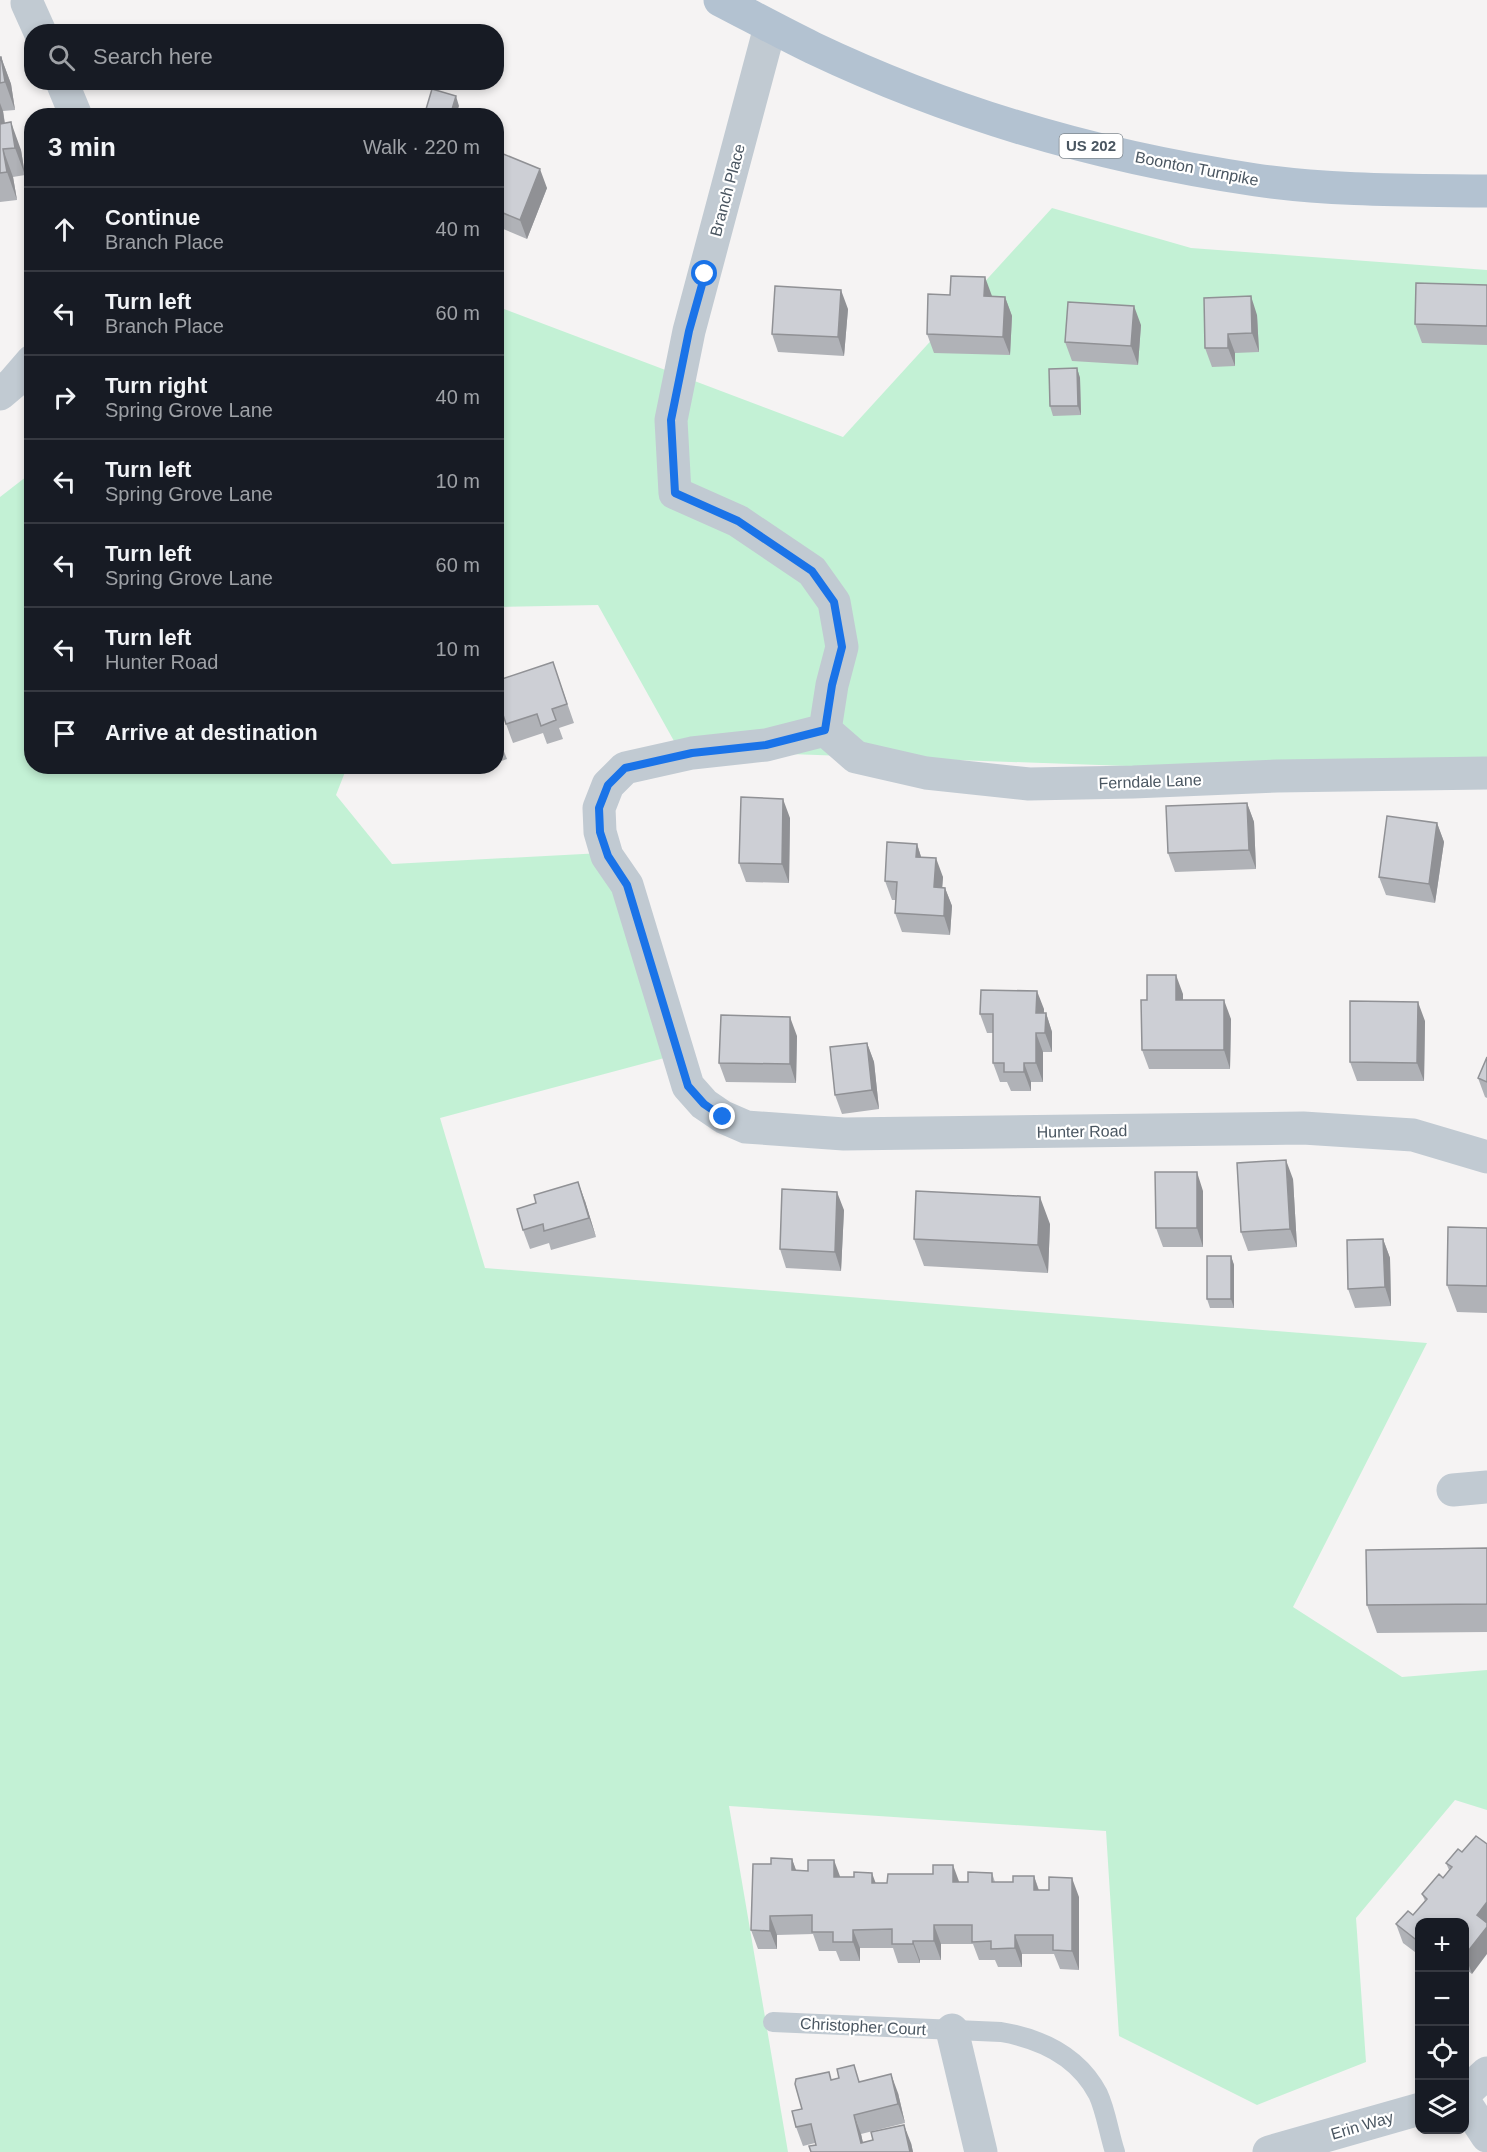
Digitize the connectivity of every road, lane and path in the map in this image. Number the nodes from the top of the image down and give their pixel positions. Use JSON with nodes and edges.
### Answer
{"nodes":[{"id":1,"x":720,"y":0,"type":"edge"},
{"id":2,"x":770,"y":27,"type":"junction"},
{"id":3,"x":65,"y":90,"type":"edge"},
{"id":4,"x":73,"y":108,"type":"edge"},
{"id":5,"x":1487,"y":191,"type":"edge"},
{"id":6,"x":24,"y":370,"type":"edge"},
{"id":7,"x":0,"y":394,"type":"edge"},
{"id":8,"x":825,"y":730,"type":"junction"},
{"id":9,"x":1487,"y":773,"type":"edge"},
{"id":10,"x":1487,"y":1157,"type":"edge"},
{"id":11,"x":1487,"y":1487,"type":"edge"},
{"id":12,"x":1453,"y":1490,"type":"dead end"},
{"id":13,"x":773,"y":2022,"type":"dead end"},
{"id":14,"x":952,"y":2030,"type":"junction"},
{"id":15,"x":1487,"y":2073,"type":"edge"},
{"id":16,"x":1469,"y":2089,"type":"edge"},
{"id":17,"x":1469,"y":2109,"type":"edge"},
{"id":18,"x":1415,"y":2110,"type":"edge"},
{"id":19,"x":1487,"y":2136,"type":"edge"},
{"id":20,"x":981,"y":2152,"type":"edge"},
{"id":21,"x":1115,"y":2152,"type":"edge"},
{"id":22,"x":1269,"y":2152,"type":"edge"}],
"edges":[{"from":1,"to":2,"type":"main road","name":"Boonton Turnpike","number":"US 202"},
{"from":2,"to":5,"type":"main road","name":"Boonton Turnpike","number":"US 202"},
{"from":2,"to":8,"type":"street","name":"Branch Place"},
{"from":3,"to":4,"type":"street"},
{"from":6,"to":7,"type":"street"},
{"from":8,"to":9,"type":"street","name":"Ferndale Lane"},
{"from":8,"to":10,"type":"street","name":"Hunter Road"},
{"from":11,"to":12,"type":"street"},
{"from":13,"to":14,"type":"lane","name":"Christopher Court"},
{"from":14,"to":20,"type":"street"},
{"from":14,"to":21,"type":"lane","name":"Christopher Court"},
{"from":15,"to":16,"type":"street"},
{"from":17,"to":19,"type":"street"},
{"from":18,"to":22,"type":"street","name":"Erin Way"}]}
